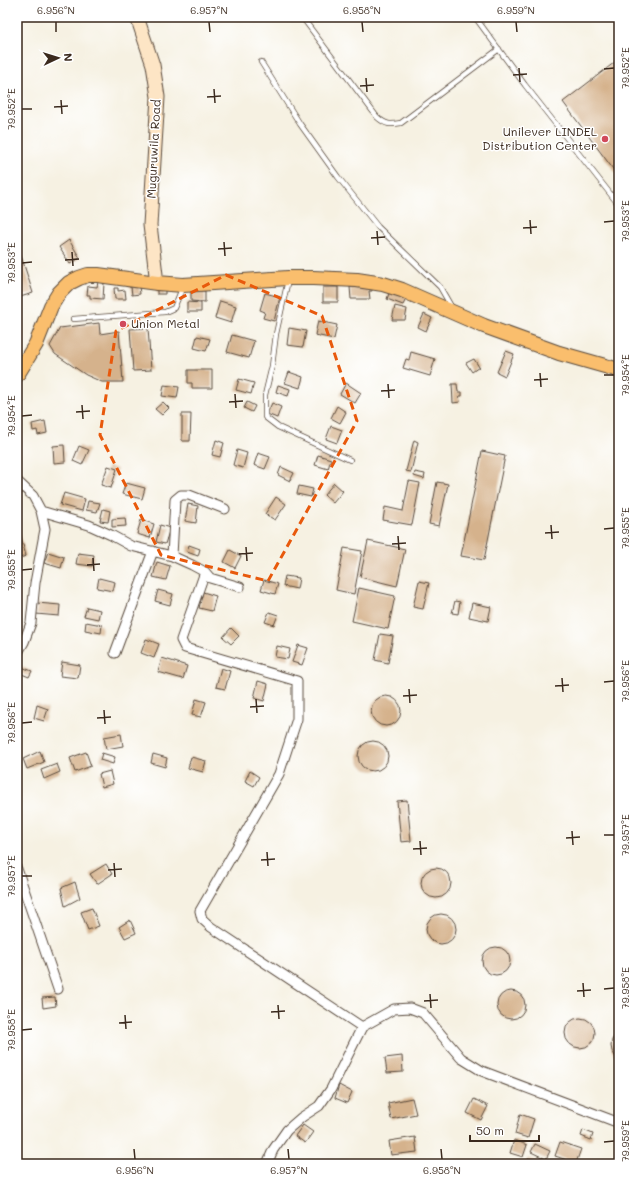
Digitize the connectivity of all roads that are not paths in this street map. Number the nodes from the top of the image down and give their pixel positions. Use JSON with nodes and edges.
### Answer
{"nodes":[{"id":1,"x":137,"y":17,"type":"edge"},
{"id":2,"x":302,"y":17,"type":"edge"},
{"id":3,"x":475,"y":17,"type":"edge"},
{"id":4,"x":499,"y":49,"type":"junction"},
{"id":5,"x":261,"y":62,"type":"dead end"},
{"id":6,"x":619,"y":205,"type":"edge"},
{"id":7,"x":288,"y":278,"type":"junction"},
{"id":8,"x":157,"y":283,"type":"junction"},
{"id":9,"x":184,"y":285,"type":"junction"},
{"id":10,"x":457,"y":316,"type":"junction"},
{"id":11,"x":73,"y":319,"type":"dead end"},
{"id":12,"x":619,"y":370,"type":"edge"},
{"id":13,"x":17,"y":375,"type":"edge"},
{"id":14,"x":350,"y":460,"type":"dead end"},
{"id":15,"x":17,"y":481,"type":"edge"},
{"id":16,"x":225,"y":509,"type":"dead end"},
{"id":17,"x":41,"y":510,"type":"junction"},
{"id":18,"x":154,"y":551,"type":"junction"},
{"id":19,"x":172,"y":556,"type":"junction"},
{"id":20,"x":204,"y":572,"type":"junction"},
{"id":21,"x":240,"y":587,"type":"dead end"},
{"id":22,"x":115,"y":653,"type":"dead end"},
{"id":23,"x":17,"y":654,"type":"edge"},
{"id":24,"x":17,"y":869,"type":"edge"},
{"id":25,"x":58,"y":989,"type":"dead end"},
{"id":26,"x":362,"y":1027,"type":"junction"},
{"id":27,"x":619,"y":1121,"type":"edge"},
{"id":28,"x":267,"y":1164,"type":"edge"}],
"edges":[{"from":1,"to":8,"type":"street","name":"Muguruwila Road"},
{"from":2,"to":4,"type":"lane"},
{"from":3,"to":4,"type":"lane"},
{"from":4,"to":6,"type":"lane"},
{"from":5,"to":10,"type":"lane"},
{"from":7,"to":9,"type":"main road"},
{"from":7,"to":10,"type":"main road"},
{"from":7,"to":14,"type":"lane"},
{"from":8,"to":9,"type":"main road"},
{"from":8,"to":13,"type":"main road"},
{"from":9,"to":11,"type":"lane"},
{"from":10,"to":12,"type":"main road"},
{"from":15,"to":17,"type":"street"},
{"from":16,"to":19,"type":"street"},
{"from":17,"to":18,"type":"street"},
{"from":17,"to":23,"type":"street"},
{"from":18,"to":19,"type":"street"},
{"from":18,"to":22,"type":"street"},
{"from":19,"to":20,"type":"street"},
{"from":20,"to":21,"type":"street"},
{"from":20,"to":26,"type":"street"},
{"from":24,"to":25,"type":"street"},
{"from":26,"to":27,"type":"street"},
{"from":26,"to":28,"type":"street"}]}
